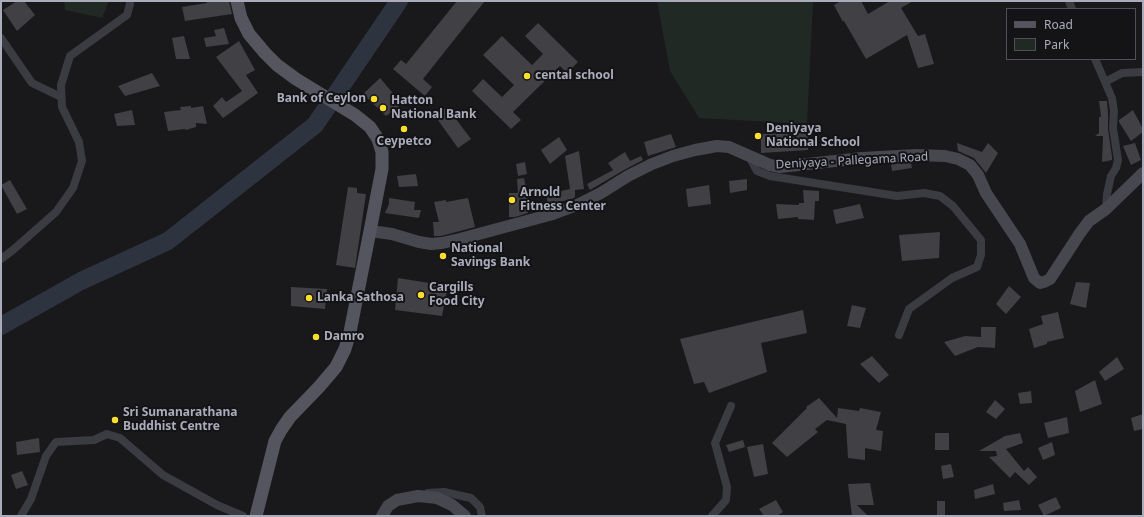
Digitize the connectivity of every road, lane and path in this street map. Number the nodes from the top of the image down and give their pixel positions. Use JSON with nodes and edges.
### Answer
{"nodes":[{"id":1,"x":130,"y":1,"type":"edge"},
{"id":2,"x":237,"y":1,"type":"edge"},
{"id":3,"x":1,"y":38,"type":"edge"},
{"id":4,"x":1095,"y":60,"type":"edge"},
{"id":5,"x":1143,"y":72,"type":"edge"},
{"id":6,"x":1105,"y":82,"type":"junction"},
{"id":7,"x":61,"y":97,"type":"junction"},
{"id":8,"x":749,"y":156,"type":"junction"},
{"id":9,"x":1143,"y":173,"type":"edge"},
{"id":10,"x":1106,"y":209,"type":"junction"},
{"id":11,"x":370,"y":231,"type":"junction"},
{"id":12,"x":1,"y":259,"type":"edge"},
{"id":13,"x":900,"y":335,"type":"dead end"},
{"id":14,"x":731,"y":406,"type":"dead end"},
{"id":15,"x":418,"y":496,"type":"junction"},
{"id":16,"x":22,"y":516,"type":"edge"},
{"id":17,"x":243,"y":516,"type":"edge"},
{"id":18,"x":256,"y":516,"type":"edge"},
{"id":19,"x":382,"y":516,"type":"edge"},
{"id":20,"x":464,"y":516,"type":"edge"},
{"id":21,"x":482,"y":516,"type":"edge"},
{"id":22,"x":712,"y":516,"type":"edge"}],
"edges":[{"from":1,"to":7,"type":"street"},
{"from":2,"to":11,"type":"main road"},
{"from":3,"to":7,"type":"street"},
{"from":4,"to":6,"type":"street"},
{"from":5,"to":6,"type":"street"},
{"from":6,"to":10,"type":"street"},
{"from":7,"to":12,"type":"street"},
{"from":8,"to":10,"type":"main road","name":"Deniyaya - Pallegama Road"},
{"from":8,"to":11,"type":"main road","name":"Deniyaya - Pallegama Road"},
{"from":8,"to":13,"type":"street"},
{"from":9,"to":10,"type":"main road","name":"Deniyaya - Pallegama Road"},
{"from":11,"to":18,"type":"main road"},
{"from":14,"to":22,"type":"street"},
{"from":15,"to":19,"type":"main road"},
{"from":15,"to":20,"type":"main road"},
{"from":15,"to":21,"type":"street"},
{"from":16,"to":17,"type":"street"}]}
